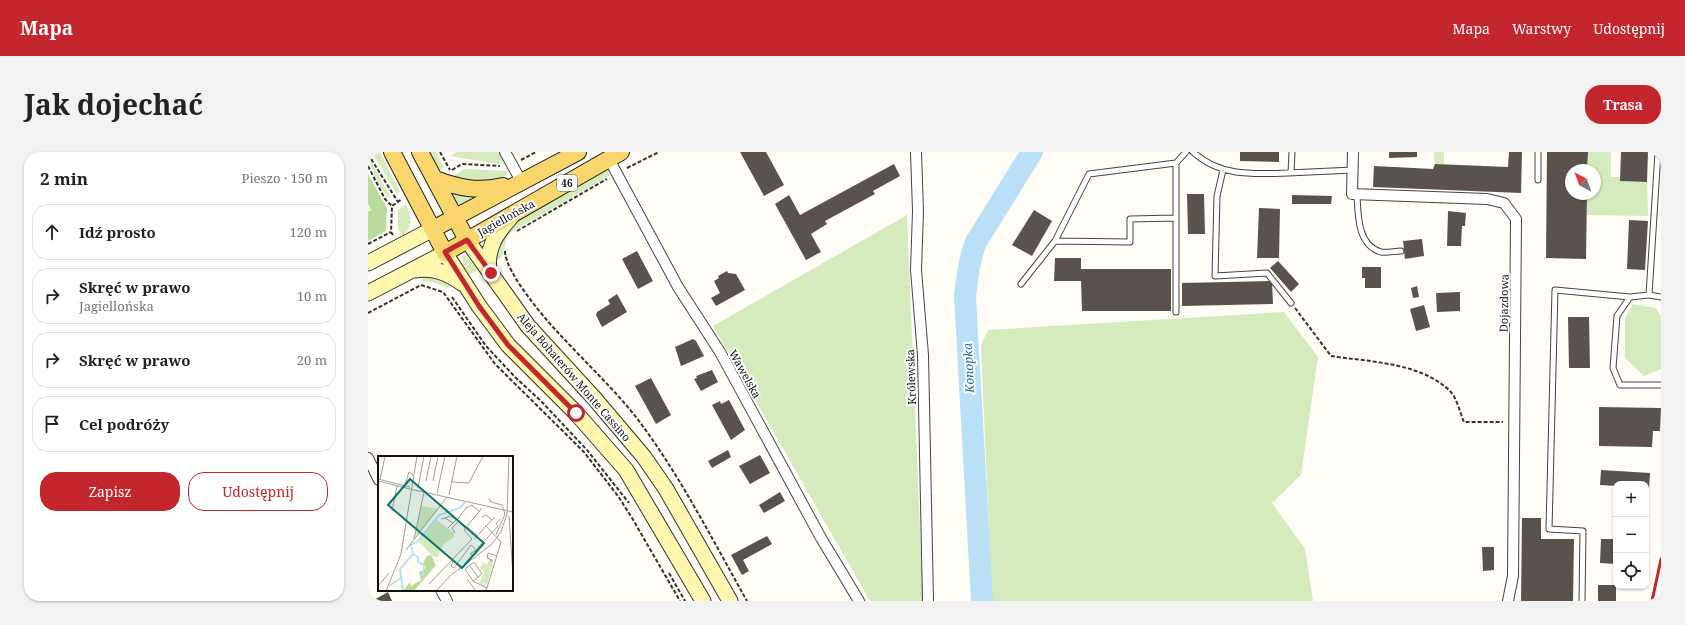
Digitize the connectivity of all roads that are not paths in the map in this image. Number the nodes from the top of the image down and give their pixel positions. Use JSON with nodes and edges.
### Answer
{"nodes":[{"id":1,"x":392,"y":152,"type":"edge"},
{"id":2,"x":420,"y":152,"type":"edge"},
{"id":3,"x":505,"y":152,"type":"edge"},
{"id":4,"x":578,"y":152,"type":"edge"},
{"id":5,"x":916,"y":152,"type":"edge"},
{"id":6,"x":1186,"y":152,"type":"edge"},
{"id":7,"x":1193,"y":152,"type":"edge"},
{"id":8,"x":1292,"y":152,"type":"edge"},
{"id":9,"x":1353,"y":152,"type":"edge"},
{"id":10,"x":1538,"y":152,"type":"edge"},
{"id":11,"x":1658,"y":152,"type":"edge"},
{"id":12,"x":615,"y":155,"type":"edge"},
{"id":13,"x":1176,"y":163,"type":"junction"},
{"id":14,"x":1223,"y":170,"type":"junction"},
{"id":15,"x":1353,"y":170,"type":"junction"},
{"id":16,"x":1291,"y":172,"type":"junction"},
{"id":17,"x":435,"y":179,"type":"junction"},
{"id":18,"x":1538,"y":180,"type":"dead end"},
{"id":19,"x":521,"y":181,"type":"junction"},
{"id":20,"x":1357,"y":194,"type":"junction"},
{"id":21,"x":512,"y":215,"type":"junction"},
{"id":22,"x":455,"y":218,"type":"junction"},
{"id":23,"x":1176,"y":218,"type":"junction"},
{"id":24,"x":433,"y":229,"type":"junction"},
{"id":25,"x":467,"y":240,"type":"junction"},
{"id":26,"x":1055,"y":240,"type":"junction"},
{"id":27,"x":1400,"y":251,"type":"dead end"},
{"id":28,"x":445,"y":252,"type":"junction"},
{"id":29,"x":369,"y":261,"type":"edge"},
{"id":30,"x":410,"y":271,"type":"junction"},
{"id":31,"x":489,"y":271,"type":"junction"},
{"id":32,"x":1021,"y":284,"type":"dead end"},
{"id":33,"x":461,"y":290,"type":"junction"},
{"id":34,"x":368,"y":293,"type":"edge"},
{"id":35,"x":1649,"y":294,"type":"junction"},
{"id":36,"x":1661,"y":296,"type":"edge"},
{"id":37,"x":1630,"y":297,"type":"junction"},
{"id":38,"x":1290,"y":302,"type":"road end"},
{"id":39,"x":1176,"y":312,"type":"dead end"},
{"id":40,"x":1661,"y":385,"type":"edge"},
{"id":41,"x":368,"y":458,"type":"edge"},
{"id":42,"x":378,"y":478,"type":"edge"},
{"id":43,"x":442,"y":591,"type":"edge"},
{"id":44,"x":447,"y":601,"type":"edge"},
{"id":45,"x":703,"y":601,"type":"edge"},
{"id":46,"x":730,"y":601,"type":"edge"},
{"id":47,"x":859,"y":601,"type":"edge"},
{"id":48,"x":928,"y":601,"type":"edge"},
{"id":49,"x":1508,"y":601,"type":"edge"},
{"id":50,"x":1582,"y":601,"type":"edge"}],
"edges":[{"from":1,"to":24,"type":"main road","name":"Aleja Bohaterów Monte Cassino"},
{"from":2,"to":17,"type":"main road","name":"Aleja Bohaterów Monte Cassino"},
{"from":3,"to":19,"type":"street"},
{"from":4,"to":19,"type":"main road","number":"46"},
{"from":5,"to":48,"type":"street","name":"Królewska"},
{"from":6,"to":13,"type":"lane"},
{"from":7,"to":14,"type":"lane"},
{"from":8,"to":16,"type":"lane"},
{"from":9,"to":15,"type":"street"},
{"from":10,"to":18,"type":"lane"},
{"from":11,"to":35,"type":"lane"},
{"from":12,"to":21,"type":"main road","name":"Jagiellońska","number":"46"},
{"from":12,"to":47,"type":"street","name":"Wawelska"},
{"from":13,"to":23,"type":"lane"},
{"from":13,"to":26,"type":"lane"},
{"from":14,"to":16,"type":"lane"},
{"from":14,"to":38,"type":"lane"},
{"from":15,"to":16,"type":"lane"},
{"from":15,"to":20,"type":"street"},
{"from":17,"to":19,"type":"main road"},
{"from":17,"to":22,"type":"main road","name":"Aleja Bohaterów Monte Cassino"},
{"from":19,"to":22,"type":"main road","number":"46"},
{"from":20,"to":27,"type":"lane"},
{"from":20,"to":49,"type":"street","name":"Dojazdowa"},
{"from":21,"to":25,"type":"main road","name":"Jagiellońska","number":"46"},
{"from":21,"to":31,"type":"main road"},
{"from":22,"to":24,"type":"main road"},
{"from":22,"to":25,"type":"main road","name":"Aleja Bohaterów Monte Cassino"},
{"from":23,"to":26,"type":"lane"},
{"from":23,"to":39,"type":"lane"},
{"from":24,"to":28,"type":"main road","name":"Aleja Bohaterów Monte Cassino"},
{"from":24,"to":29,"type":"main road"},
{"from":25,"to":28,"type":"main road","name":"Jagiellońska","number":"46"},
{"from":25,"to":31,"type":"main road","name":"Aleja Bohaterów Monte Cassino"},
{"from":26,"to":32,"type":"lane"},
{"from":28,"to":30,"type":"main road","name":"Jagiellońska"},
{"from":28,"to":33,"type":"main road","name":"Aleja Bohaterów Monte Cassino"},
{"from":30,"to":33,"type":"main road"},
{"from":30,"to":34,"type":"main road","name":"Jagiellońska"},
{"from":31,"to":46,"type":"main road","name":"Aleja Bohaterów Monte Cassino"},
{"from":33,"to":45,"type":"main road","name":"Aleja Bohaterów Monte Cassino"},
{"from":35,"to":36,"type":"lane"},
{"from":35,"to":37,"type":"lane"},
{"from":37,"to":40,"type":"lane"},
{"from":37,"to":50,"type":"lane"},
{"from":41,"to":42,"type":"street"},
{"from":43,"to":44,"type":"street"}]}
